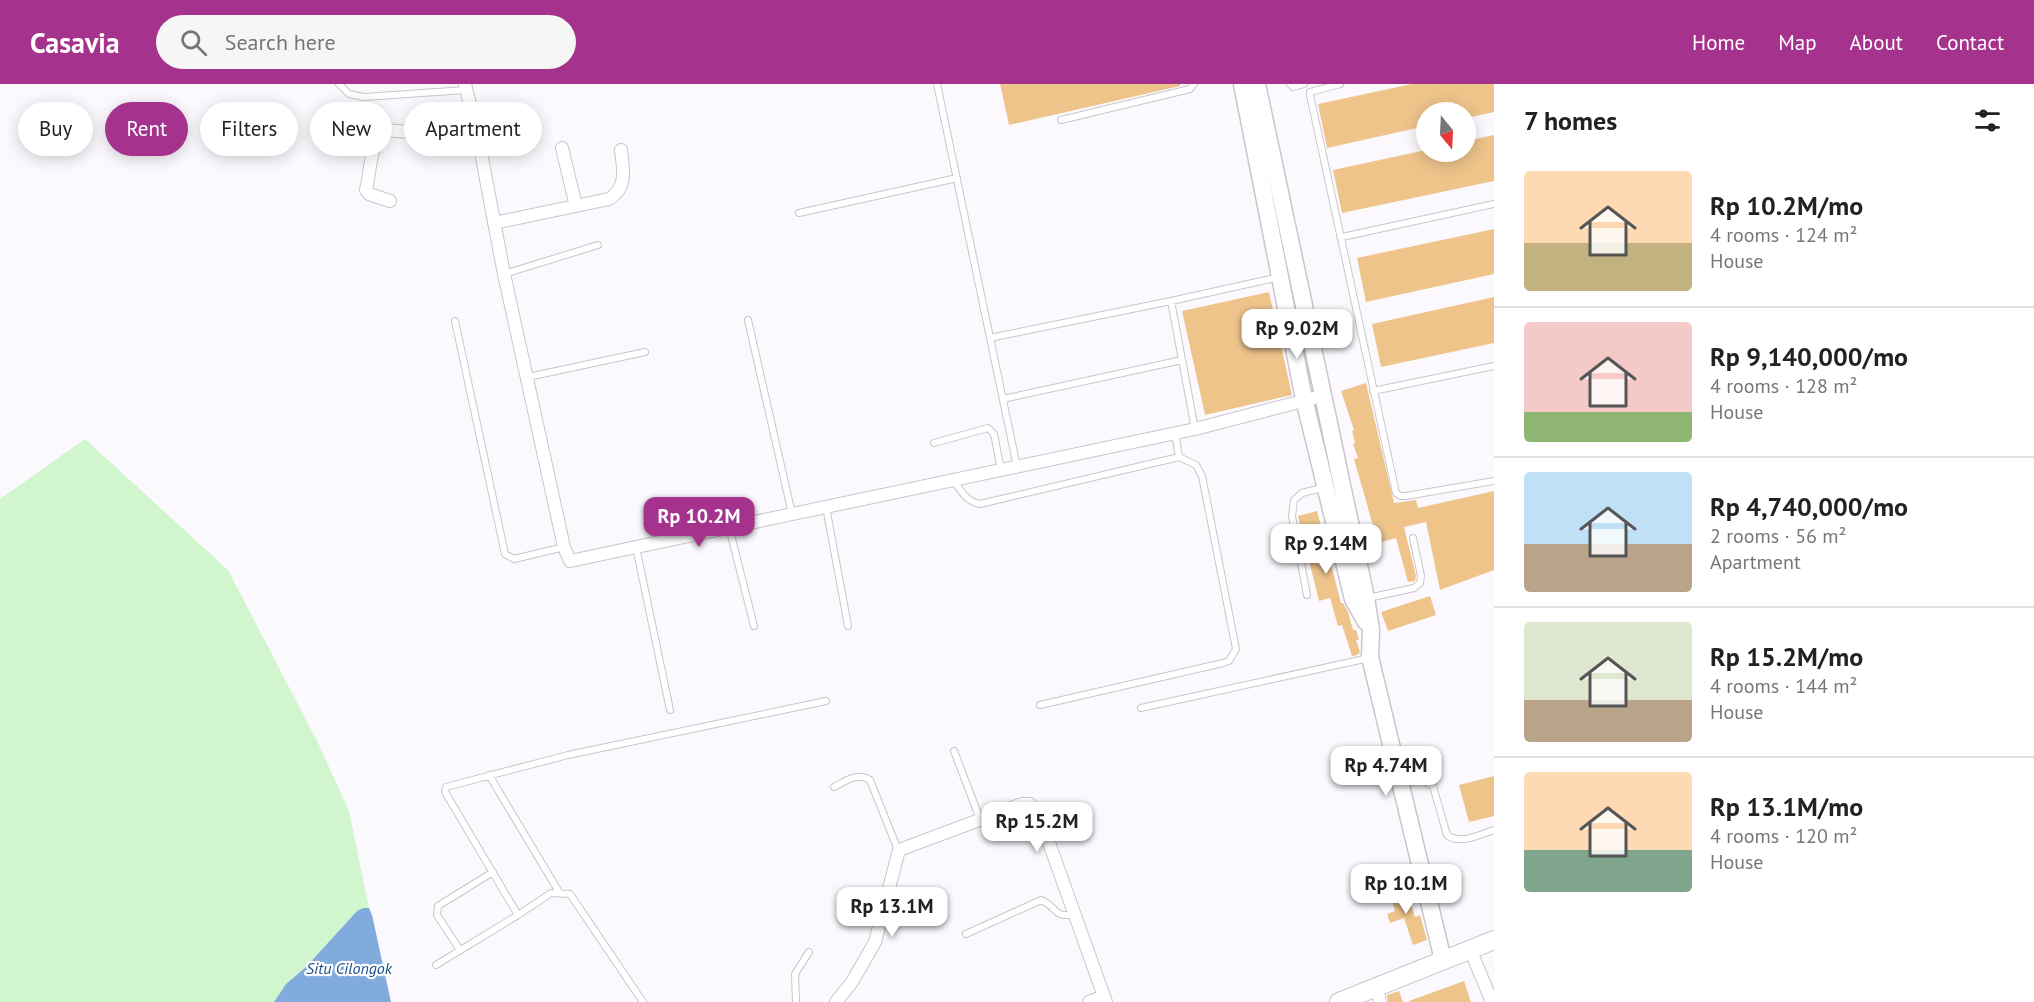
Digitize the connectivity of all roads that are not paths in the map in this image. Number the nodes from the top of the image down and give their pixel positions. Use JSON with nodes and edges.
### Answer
{"nodes":[{"id":1,"x":339,"y":84,"type":"edge"},
{"id":2,"x":937,"y":84,"type":"edge"},
{"id":3,"x":1194,"y":84,"type":"edge"},
{"id":4,"x":1242,"y":84,"type":"edge"},
{"id":5,"x":1257,"y":84,"type":"edge"},
{"id":6,"x":1290,"y":84,"type":"edge"},
{"id":7,"x":1305,"y":84,"type":"edge"},
{"id":8,"x":1340,"y":84,"type":"edge"},
{"id":9,"x":465,"y":87,"type":"edge"},
{"id":10,"x":1310,"y":92,"type":"junction"},
{"id":11,"x":469,"y":102,"type":"edge"},
{"id":12,"x":1062,"y":120,"type":"dead end"},
{"id":13,"x":404,"y":131,"type":"edge"},
{"id":14,"x":562,"y":148,"type":"dead end"},
{"id":15,"x":621,"y":150,"type":"dead end"},
{"id":16,"x":482,"y":156,"type":"edge"},
{"id":17,"x":957,"y":178,"type":"junction"},
{"id":18,"x":1269,"y":180,"type":"junction"},
{"id":19,"x":390,"y":201,"type":"dead end"},
{"id":20,"x":1494,"y":204,"type":"edge"},
{"id":21,"x":576,"y":206,"type":"junction"},
{"id":22,"x":799,"y":213,"type":"dead end"},
{"id":23,"x":494,"y":223,"type":"junction"},
{"id":24,"x":1342,"y":237,"type":"junction"},
{"id":25,"x":598,"y":245,"type":"dead end"},
{"id":26,"x":504,"y":274,"type":"junction"},
{"id":27,"x":1280,"y":277,"type":"junction"},
{"id":28,"x":1171,"y":301,"type":"junction"},
{"id":29,"x":748,"y":320,"type":"dead end"},
{"id":30,"x":455,"y":321,"type":"dead end"},
{"id":31,"x":990,"y":338,"type":"junction"},
{"id":32,"x":645,"y":352,"type":"dead end"},
{"id":33,"x":1182,"y":360,"type":"junction"},
{"id":34,"x":1494,"y":366,"type":"edge"},
{"id":35,"x":528,"y":376,"type":"junction"},
{"id":36,"x":1373,"y":391,"type":"junction"},
{"id":37,"x":1322,"y":396,"type":"junction"},
{"id":38,"x":1003,"y":399,"type":"junction"},
{"id":39,"x":1304,"y":399,"type":"junction"},
{"id":40,"x":1195,"y":429,"type":"junction"},
{"id":41,"x":1175,"y":433,"type":"junction"},
{"id":42,"x":934,"y":443,"type":"dead end"},
{"id":43,"x":1179,"y":457,"type":"junction"},
{"id":44,"x":1017,"y":467,"type":"junction"},
{"id":45,"x":1001,"y":471,"type":"junction"},
{"id":46,"x":954,"y":481,"type":"junction"},
{"id":47,"x":1494,"y":481,"type":"edge"},
{"id":48,"x":1326,"y":487,"type":"junction"},
{"id":49,"x":826,"y":507,"type":"junction"},
{"id":50,"x":792,"y":513,"type":"junction"},
{"id":51,"x":729,"y":526,"type":"junction"},
{"id":52,"x":1413,"y":538,"type":"dead end"},
{"id":53,"x":564,"y":547,"type":"junction"},
{"id":54,"x":636,"y":547,"type":"junction"},
{"id":55,"x":1307,"y":595,"type":"dead end"},
{"id":56,"x":1359,"y":599,"type":"junction"},
{"id":57,"x":754,"y":626,"type":"dead end"},
{"id":58,"x":848,"y":626,"type":"dead end"},
{"id":59,"x":1370,"y":657,"type":"junction"},
{"id":60,"x":826,"y":701,"type":"dead end"},
{"id":61,"x":1040,"y":705,"type":"dead end"},
{"id":62,"x":1141,"y":708,"type":"dead end"},
{"id":63,"x":670,"y":711,"type":"dead end"},
{"id":64,"x":954,"y":751,"type":"dead end"},
{"id":65,"x":489,"y":775,"type":"junction"},
{"id":66,"x":1401,"y":783,"type":"junction"},
{"id":67,"x":834,"y":787,"type":"dead end"},
{"id":68,"x":981,"y":820,"type":"junction"},
{"id":69,"x":1494,"y":830,"type":"edge"},
{"id":70,"x":899,"y":850,"type":"junction"},
{"id":71,"x":493,"y":872,"type":"junction"},
{"id":72,"x":559,"y":892,"type":"junction"},
{"id":73,"x":1076,"y":914,"type":"junction"},
{"id":74,"x":518,"y":915,"type":"junction"},
{"id":75,"x":966,"y":934,"type":"dead end"},
{"id":76,"x":1494,"y":940,"type":"edge"},
{"id":77,"x":1470,"y":949,"type":"junction"},
{"id":78,"x":460,"y":950,"type":"junction"},
{"id":79,"x":809,"y":952,"type":"dead end"},
{"id":80,"x":1443,"y":960,"type":"junction"},
{"id":81,"x":436,"y":965,"type":"dead end"},
{"id":82,"x":1379,"y":995,"type":"edge"},
{"id":83,"x":1105,"y":999,"type":"edge"},
{"id":84,"x":643,"y":1002,"type":"edge"},
{"id":85,"x":796,"y":1002,"type":"edge"},
{"id":86,"x":836,"y":1002,"type":"edge"},
{"id":87,"x":1089,"y":1002,"type":"edge"},
{"id":88,"x":1339,"y":1002,"type":"edge"},
{"id":89,"x":1492,"y":1002,"type":"edge"}],
"edges":[{"from":1,"to":9,"type":"lane"},
{"from":2,"to":17,"type":"lane"},
{"from":3,"to":12,"type":"lane"},
{"from":4,"to":18,"type":"street"},
{"from":5,"to":18,"type":"street"},
{"from":6,"to":7,"type":"lane"},
{"from":7,"to":10,"type":"lane"},
{"from":8,"to":10,"type":"lane"},
{"from":9,"to":11,"type":"street"},
{"from":10,"to":24,"type":"lane"},
{"from":13,"to":19,"type":"street"},
{"from":14,"to":21,"type":"street"},
{"from":15,"to":21,"type":"street"},
{"from":16,"to":23,"type":"street"},
{"from":17,"to":22,"type":"lane"},
{"from":17,"to":31,"type":"lane"},
{"from":18,"to":27,"type":"street"},
{"from":18,"to":37,"type":"street"},
{"from":20,"to":24,"type":"lane"},
{"from":21,"to":23,"type":"street"},
{"from":23,"to":26,"type":"street"},
{"from":24,"to":36,"type":"lane"},
{"from":25,"to":26,"type":"lane"},
{"from":26,"to":35,"type":"street"},
{"from":27,"to":28,"type":"lane"},
{"from":27,"to":39,"type":"street"},
{"from":28,"to":31,"type":"lane"},
{"from":28,"to":33,"type":"lane"},
{"from":29,"to":50,"type":"lane"},
{"from":30,"to":53,"type":"lane"},
{"from":31,"to":38,"type":"lane"},
{"from":32,"to":35,"type":"lane"},
{"from":33,"to":38,"type":"lane"},
{"from":33,"to":40,"type":"lane"},
{"from":34,"to":36,"type":"lane"},
{"from":35,"to":53,"type":"street"},
{"from":36,"to":47,"type":"lane"},
{"from":37,"to":39,"type":"street"},
{"from":37,"to":56,"type":"street"},
{"from":38,"to":44,"type":"lane"},
{"from":39,"to":40,"type":"street"},
{"from":39,"to":48,"type":"street"},
{"from":40,"to":41,"type":"street"},
{"from":41,"to":43,"type":"lane"},
{"from":41,"to":44,"type":"street"},
{"from":42,"to":45,"type":"lane"},
{"from":43,"to":46,"type":"lane"},
{"from":43,"to":61,"type":"lane"},
{"from":44,"to":45,"type":"street"},
{"from":45,"to":46,"type":"street"},
{"from":46,"to":49,"type":"street"},
{"from":48,"to":55,"type":"lane"},
{"from":48,"to":56,"type":"street"},
{"from":49,"to":50,"type":"street"},
{"from":49,"to":58,"type":"lane"},
{"from":50,"to":51,"type":"street"},
{"from":51,"to":54,"type":"street"},
{"from":51,"to":57,"type":"lane"},
{"from":52,"to":56,"type":"lane"},
{"from":53,"to":54,"type":"street"},
{"from":54,"to":63,"type":"lane"},
{"from":56,"to":59,"type":"street"},
{"from":59,"to":62,"type":"lane"},
{"from":59,"to":66,"type":"street"},
{"from":60,"to":65,"type":"lane"},
{"from":64,"to":68,"type":"lane"},
{"from":65,"to":71,"type":"lane"},
{"from":65,"to":72,"type":"lane"},
{"from":66,"to":69,"type":"lane"},
{"from":66,"to":80,"type":"street"},
{"from":67,"to":70,"type":"lane"},
{"from":68,"to":70,"type":"street"},
{"from":68,"to":73,"type":"street"},
{"from":70,"to":86,"type":"street"},
{"from":71,"to":74,"type":"lane"},
{"from":71,"to":78,"type":"lane"},
{"from":72,"to":74,"type":"lane"},
{"from":72,"to":84,"type":"lane"},
{"from":73,"to":75,"type":"lane"},
{"from":73,"to":83,"type":"street"},
{"from":74,"to":78,"type":"lane"},
{"from":76,"to":77,"type":"main road"},
{"from":77,"to":80,"type":"main road"},
{"from":77,"to":89,"type":"street"},
{"from":78,"to":81,"type":"lane"},
{"from":79,"to":85,"type":"lane"},
{"from":80,"to":82,"type":"main road"},
{"from":82,"to":88,"type":"main road"},
{"from":83,"to":87,"type":"street"}]}
